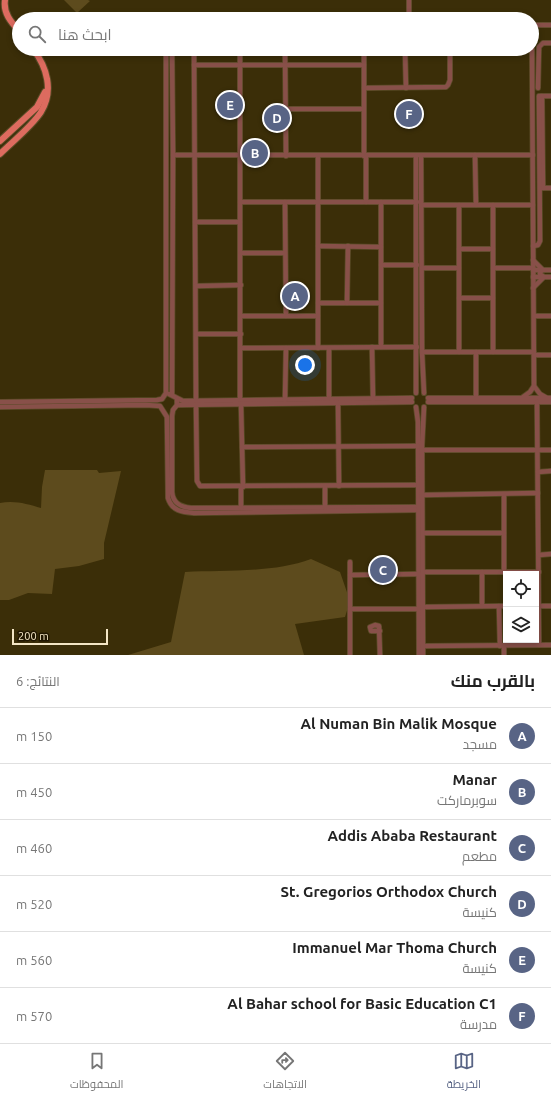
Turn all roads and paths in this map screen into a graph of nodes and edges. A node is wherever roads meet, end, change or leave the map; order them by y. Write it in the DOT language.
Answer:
graph roads {
  1 [pos="2,0"];
  2 [pos="5,0"];
  3 [pos="409,0"];
  4 [pos="410,12"];
  5 [pos="10,20"];
  6 [pos="12,22"];
  7 [pos="551,25"];
  8 [pos="539,26"];
  9 [pos="551,43"];
  10 [pos="539,47"];
  11 [pos="38,56"];
  12 [pos="166,56"];
  13 [pos="172,56"];
  14 [pos="194,56"];
  15 [pos="240,56"];
  16 [pos="286,56"];
  17 [pos="364,56"];
  18 [pos="406,56"];
  19 [pos="450,56"];
  20 [pos="532,56"];
  21 [pos="538,56"];
  22 [pos="194,65"];
  23 [pos="286,65"];
  24 [pos="364,65"];
  25 [pos="241,66"];
  26 [pos="47,79"];
  27 [pos="364,88"];
  28 [pos="406,88"];
  29 [pos="538,88"];
  30 [pos="532,96"];
  31 [pos="541,96"];
  32 [pos="551,96"];
  33 [pos="286,109"];
  34 [pos="364,109"];
  35 [pos="532,128"];
  36 [pos="541,128"];
  37 [pos="15,140"];
  38 [pos="0,141"];
  39 [pos="533,144"];
  40 [pos="0,154"];
  41 [pos="173,155"];
  42 [pos="430,155"];
  43 [pos="476,155"];
  44 [pos="521,155"];
  45 [pos="533,155"];
  46 [pos="195,156"];
  47 [pos="240,156"];
  48 [pos="286,156"];
  49 [pos="318,156"];
  50 [pos="365,156"];
  51 [pos="408,156"];
  52 [pos="419,156"];
  53 [pos="0,160"];
  54 [pos="419,165"];
  55 [pos="533,165"];
  56 [pos="167,182"];
  57 [pos="533,188"];
  58 [pos="542,188"];
  59 [pos="551,188"];
  60 [pos="173,200"];
  61 [pos="240,202"];
  62 [pos="285,202"];
  63 [pos="318,202"];
  64 [pos="366,202"];
  65 [pos="381,202"];
  66 [pos="416,202"];
  67 [pos="421,205"];
  68 [pos="459,205"];
  69 [pos="476,205"];
  70 [pos="493,205"];
  71 [pos="533,206"];
  72 [pos="540,208"];
  73 [pos="166,214"];
  74 [pos="196,222"];
  75 [pos="240,222"];
  76 [pos="533,222"];
  77 [pos="540,222"];
  78 [pos="173,231"];
  79 [pos="533,232"];
  80 [pos="540,232"];
  81 [pos="318,246"];
  82 [pos="348,246"];
  83 [pos="533,246"];
  84 [pos="381,247"];
  85 [pos="459,249"];
  86 [pos="493,249"];
  87 [pos="241,252"];
  88 [pos="285,253"];
  89 [pos="533,260"];
  90 [pos="381,265"];
  91 [pos="417,265"];
  92 [pos="422,268"];
  93 [pos="459,268"];
  94 [pos="493,268"];
  95 [pos="533,269"];
  96 [pos="543,270"];
  97 [pos="551,270"];
  98 [pos="533,277"];
  99 [pos="544,277"];
  100 [pos="551,277"];
  101 [pos="241,285"];
  102 [pos="196,286"];
  103 [pos="533,288"];
  104 [pos="459,298"];
  105 [pos="493,298"];
  106 [pos="318,303"];
  107 [pos="381,303"];
  108 [pos="347,304"];
  109 [pos="241,316"];
  110 [pos="286,316"];
  111 [pos="318,316"];
  112 [pos="534,316"];
  113 [pos="551,316"];
  114 [pos="196,334"];
  115 [pos="241,334"];
  116 [pos="372,347"];
  117 [pos="381,347"];
  118 [pos="417,347"];
  119 [pos="241,348"];
  120 [pos="286,348"];
  121 [pos="318,348"];
  122 [pos="329,348"];
  123 [pos="422,352"];
  124 [pos="459,352"];
  125 [pos="476,352"];
  126 [pos="493,352"];
  127 [pos="534,354"];
  128 [pos="551,355"];
  129 [pos="534,386"];
  130 [pos="416,393"];
  131 [pos="424,393"];
  132 [pos="172,395"];
  133 [pos="163,397"];
  134 [pos="476,398"];
  135 [pos="519,398"];
  136 [pos="549,398"];
  137 [pos="177,399"];
  138 [pos="329,399"];
  139 [pos="373,399"];
  140 [pos="286,400"];
  141 [pos="412,400"];
  142 [pos="428,400"];
  143 [pos="0,402"];
  144 [pos="196,402"];
  145 [pos="241,402"];
  146 [pos="537,402"];
  147 [pos="551,402"];
  148 [pos="338,403"];
  149 [pos="177,405"];
  150 [pos="0,407"];
  151 [pos="416,407"];
  152 [pos="424,407"];
  153 [pos="163,408"];
  154 [pos="173,410"];
  155 [pos="338,446"];
  156 [pos="418,446"];
  157 [pos="242,447"];
  158 [pos="422,450"];
  159 [pos="538,450"];
  160 [pos="551,450"];
  161 [pos="538,472"];
  162 [pos="551,472"];
  163 [pos="418,485"];
  164 [pos="325,486"];
  165 [pos="339,486"];
  166 [pos="242,487"];
  167 [pos="538,493"];
  168 [pos="422,494"];
  169 [pos="504,494"];
  170 [pos="325,507"];
  171 [pos="242,508"];
  172 [pos="397,509"];
  173 [pos="418,509"];
  174 [pos="423,533"];
  175 [pos="504,533"];
  176 [pos="551,554"];
  177 [pos="539,555"];
  178 [pos="350,562"];
  179 [pos="504,571"];
  180 [pos="539,571"];
  181 [pos="482,572"];
  182 [pos="503,572"];
  183 [pos="421,573"];
  184 [pos="350,575"];
  185 [pos="482,606"];
  186 [pos="500,606"];
  187 [pos="539,606"];
  188 [pos="551,606"];
  189 [pos="538,607"];
  190 [pos="421,608"];
  191 [pos="350,609"];
  192 [pos="380,631"];
  193 [pos="551,645"];
  194 [pos="423,646"];
  195 [pos="502,646"];
  196 [pos="540,646"];
  197 [pos="350,655"];
  198 [pos="380,655"];
  199 [pos="419,655"];
  200 [pos="423,655"];
  201 [pos="504,655"];
  1 -- 5 [label="main road"];
  2 -- 5 [label="main road"];
  3 -- 4 [label="street"];
  5 -- 6 [label="main road"];
  7 -- 8 [label="street"];
  9 -- 10 [label="street"];
  11 -- 26 [label="main road"];
  12 -- 56 [label="street"];
  13 -- 41 [label="street"];
  14 -- 22 [label="street"];
  15 -- 25 [label="street"];
  16 -- 23 [label="street"];
  17 -- 24 [label="street"];
  18 -- 28 [label="street"];
  19 -- 28 [label="street"];
  20 -- 30 [label="street"];
  21 -- 29 [label="street"];
  22 -- 25 [label="street"];
  22 -- 46 [label="street"];
  23 -- 24 [label="street"];
  23 -- 25 [label="street"];
  23 -- 33 [label="street"];
  24 -- 27 [label="street"];
  25 -- 47 [label="street"];
  26 -- 37 [label="main road"];
  26 -- 38 [label="main road"];
  27 -- 28 [label="street"];
  27 -- 34 [label="street"];
  30 -- 31 [label="street"];
  30 -- 35 [label="street"];
  31 -- 32 [label="street"];
  31 -- 36 [label="street"];
  33 -- 34 [label="street"];
  33 -- 48 [label="street"];
  34 -- 50 [label="street"];
  35 -- 36 [label="street"];
  35 -- 39 [label="street"];
  36 -- 58 [label="street"];
  37 -- 40 [label="main road"];
  37 -- 53 [label="main road"];
  39 -- 44 [label="street"];
  39 -- 45 [label="street"];
  41 -- 46 [label="street"];
  41 -- 60 [label="street"];
  42 -- 43 [label="street"];
  42 -- 52 [label="street"];
  42 -- 54 [label="street"];
  43 -- 44 [label="street"];
  43 -- 69 [label="street"];
  44 -- 45 [label="street"];
  44 -- 55 [label="street"];
  45 -- 55 [label="street"];
  46 -- 47 [label="street"];
  46 -- 74 [label="street"];
  47 -- 48 [label="street"];
  47 -- 61 [label="street"];
  48 -- 49 [label="street"];
  49 -- 50 [label="street"];
  49 -- 63 [label="street"];
  50 -- 51 [label="street"];
  50 -- 64 [label="street"];
  51 -- 52 [label="street"];
  51 -- 54 [label="street"];
  52 -- 54 [label="street"];
  54 -- 66 [label="street"];
  54 -- 67 [label="street"];
  55 -- 57 [label="street"];
  56 -- 60 [label="street"];
  56 -- 73 [label="street"];
  57 -- 58 [label="street"];
  57 -- 71 [label="street"];
  58 -- 59 [label="street"];
  58 -- 72 [label="street"];
  60 -- 78 [label="street"];
  61 -- 62 [label="street"];
  61 -- 75 [label="street"];
  62 -- 63 [label="street"];
  62 -- 88 [label="street"];
  63 -- 64 [label="street"];
  63 -- 81 [label="street"];
  64 -- 65 [label="street"];
  65 -- 66 [label="street"];
  65 -- 84 [label="street"];
  66 -- 91 [label="street"];
  67 -- 68 [label="street"];
  67 -- 92 [label="street"];
  68 -- 69 [label="street"];
  68 -- 85 [label="street"];
  69 -- 70 [label="street"];
  70 -- 71 [label="street"];
  70 -- 86 [label="street"];
  71 -- 72 [label="street"];
  71 -- 76 [label="street"];
  72 -- 77 [label="street"];
  73 -- 78 [label="street"];
  73 -- 133 [label="street"];
  74 -- 75 [label="street"];
  74 -- 102 [label="street"];
  75 -- 87 [label="street"];
  76 -- 77 [label="street"];
  76 -- 79 [label="street"];
  77 -- 80 [label="street"];
  78 -- 132 [label="street"];
  79 -- 80 [label="street"];
  79 -- 83 [label="street"];
  80 -- 83 [label="street"];
  81 -- 82 [label="street"];
  81 -- 106 [label="street"];
  82 -- 84 [label="street"];
  82 -- 108 [label="street"];
  83 -- 89 [label="street"];
  84 -- 90 [label="street"];
  85 -- 86 [label="street"];
  85 -- 93 [label="street"];
  86 -- 94 [label="street"];
  87 -- 88 [label="street"];
  87 -- 101 [label="street"];
  88 -- 110 [label="street"];
  89 -- 95 [label="street"];
  89 -- 96 [label="street"];
  90 -- 91 [label="street"];
  90 -- 107 [label="street"];
  91 -- 118 [label="street"];
  92 -- 93 [label="street"];
  92 -- 123 [label="street"];
  93 -- 104 [label="street"];
  94 -- 95 [label="street"];
  94 -- 105 [label="street"];
  95 -- 96 [label="street"];
  95 -- 98 [label="street"];
  96 -- 97 [label="street"];
  96 -- 99 [label="street"];
  98 -- 99 [label="street"];
  98 -- 103 [label="street"];
  99 -- 100 [label="street"];
  99 -- 103 [label="street"];
  101 -- 102 [label="street"];
  101 -- 109 [label="street"];
  102 -- 114 [label="street"];
  103 -- 112 [label="street"];
  104 -- 105 [label="street"];
  104 -- 124 [label="street"];
  105 -- 126 [label="street"];
  106 -- 108 [label="street"];
  106 -- 111 [label="street"];
  107 -- 108 [label="street"];
  107 -- 117 [label="street"];
  109 -- 110 [label="street"];
  109 -- 115 [label="street"];
  110 -- 111 [label="street"];
  111 -- 121 [label="street"];
  112 -- 113 [label="street"];
  112 -- 127 [label="street"];
  114 -- 115 [label="street"];
  114 -- 144 [label="street"];
  115 -- 119 [label="street"];
  116 -- 117 [label="street"];
  116 -- 122 [label="street"];
  116 -- 139 [label="street"];
  117 -- 118 [label="street"];
  118 -- 130 [label="street"];
  119 -- 120 [label="street"];
  119 -- 145 [label="street"];
  120 -- 121 [label="street"];
  120 -- 140 [label="street"];
  121 -- 122 [label="street"];
  122 -- 138 [label="street"];
  123 -- 124 [label="street"];
  123 -- 131 [label="street"];
  124 -- 125 [label="street"];
  125 -- 126 [label="street"];
  125 -- 134 [label="street"];
  126 -- 127 [label="street"];
  127 -- 128 [label="street"];
  127 -- 129 [label="street"];
  129 -- 135 [label="street"];
  129 -- 136 [label="street"];
  130 -- 131 [label="street"];
  130 -- 141 [label="street"];
  131 -- 142 [label="street"];
  132 -- 133 [label="street"];
  132 -- 137 [label="street"];
  133 -- 143 [label="street"];
  133 -- 153 [label="street"];
  134 -- 135 [label="street"];
  134 -- 142 [label="street"];
  135 -- 136 [label="street"];
  137 -- 144 [label="street"];
  137 -- 149 [label="street"];
  138 -- 139 [label="street"];
  138 -- 140 [label="street"];
  139 -- 141 [label="street"];
  140 -- 145 [label="street"];
  141 -- 148 [label="street"];
  141 -- 151 [label="street"];
  142 -- 146 [label="street"];
  142 -- 152 [label="street"];
  144 -- 145 [label="street"];
  144 -- 149 [label="street"];
  144 -- 166 [label="street"];
  145 -- 148 [label="street"];
  145 -- 157 [label="street"];
  146 -- 147 [label="street"];
  146 -- 159 [label="street"];
  148 -- 155 [label="street"];
  149 -- 154 [label="street"];
  150 -- 153 [label="street"];
  151 -- 152 [label="street"];
  151 -- 156 [label="street"];
  152 -- 158 [label="street"];
  153 -- 154 [label="street"];
  153 -- 172 [label="street"];
  154 -- 171 [label="street"];
  155 -- 156 [label="street"];
  155 -- 157 [label="street"];
  155 -- 165 [label="street"];
  156 -- 163 [label="street"];
  157 -- 166 [label="street"];
  158 -- 159 [label="street"];
  158 -- 168 [label="street"];
  159 -- 160 [label="street"];
  159 -- 161 [label="street"];
  161 -- 162 [label="street"];
  161 -- 167 [label="street"];
  163 -- 165 [label="street"];
  163 -- 173 [label="street"];
  164 -- 165 [label="street"];
  164 -- 166 [label="street"];
  164 -- 170 [label="street"];
  166 -- 171 [label="street"];
  167 -- 169 [label="street"];
  167 -- 177 [label="street"];
  168 -- 169 [label="street"];
  168 -- 174 [label="street"];
  169 -- 175 [label="street"];
  170 -- 171 [label="street"];
  170 -- 172 [label="street"];
  172 -- 173 [label="street"];
  173 -- 183 [label="street"];
  174 -- 175 [label="street"];
  174 -- 183 [label="street"];
  175 -- 179 [label="street"];
  176 -- 177 [label="street"];
  177 -- 180 [label="street"];
  178 -- 184 [label="street"];
  181 -- 182 [label="street"];
  181 -- 183 [label="street"];
  181 -- 185 [label="street"];
  183 -- 184 [label="street"];
  183 -- 190 [label="street"];
  184 -- 191 [label="street"];
  185 -- 186 [label="street"];
  185 -- 190 [label="street"];
  186 -- 195 [label="street"];
  187 -- 188 [label="street"];
  189 -- 196 [label="street"];
  190 -- 191 [label="street"];
  190 -- 194 [label="street"];
  190 -- 199 [label="street"];
  191 -- 197 [label="street"];
  192 -- 198 [label="street"];
  193 -- 196 [label="street"];
  194 -- 195 [label="street"];
  194 -- 200 [label="street"];
  195 -- 196 [label="street"];
  195 -- 201 [label="street"];
}
